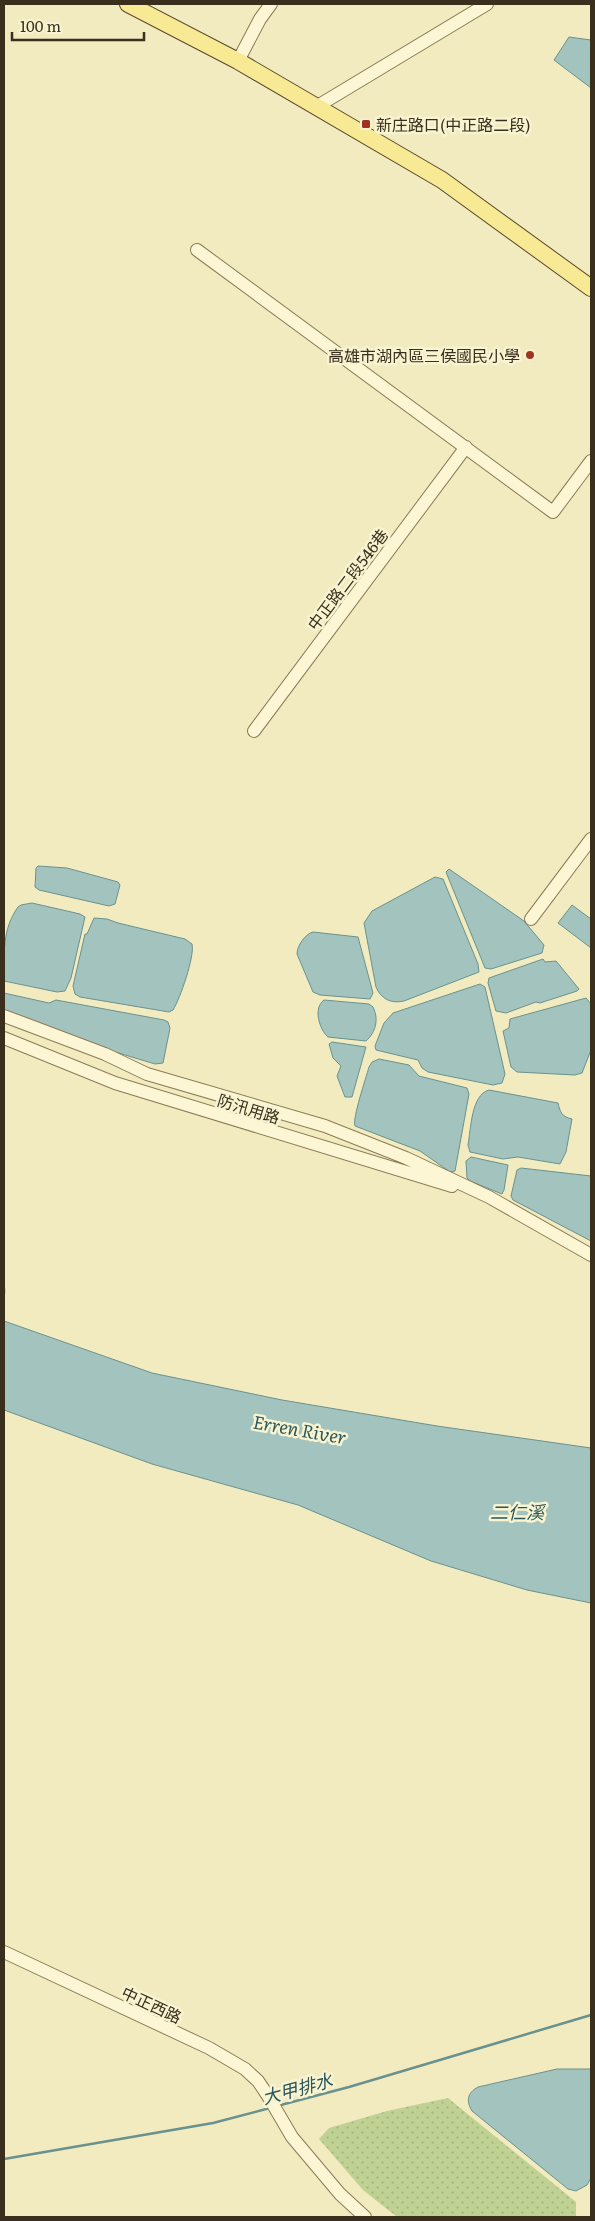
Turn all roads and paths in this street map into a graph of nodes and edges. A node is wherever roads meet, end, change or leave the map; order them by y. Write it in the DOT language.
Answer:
graph roads {
  1 [pos="128,4"];
  2 [pos="271,4"];
  3 [pos="487,4"];
  4 [pos="238,61"];
  5 [pos="316,107"];
  6 [pos="197,250"];
  7 [pos="591,288"];
  8 [pos="466,446"];
  9 [pos="591,461"];
  10 [pos="254,731"];
  11 [pos="591,839"];
  12 [pos="531,919"];
  13 [pos="4,1016"];
  14 [pos="4,1038"];
  15 [pos="489,1197"];
  16 [pos="591,1255"];
  17 [pos="4,1952"];
  18 [pos="365,2217"];
  1 -- 4 [label="main road"];
  2 -- 4 [label="street"];
  3 -- 5 [label="street"];
  4 -- 5 [label="main road"];
  5 -- 7 [label="main road"];
  6 -- 8 [label="street"];
  8 -- 9 [label="street"];
  8 -- 10 [label="street, 中正路二段546巷"];
  11 -- 12 [label="street"];
  13 -- 15 [label="street"];
  14 -- 15 [label="street, 防汛用路"];
  15 -- 16 [label="street"];
  17 -- 18 [label="street, 中正西路"];
}
